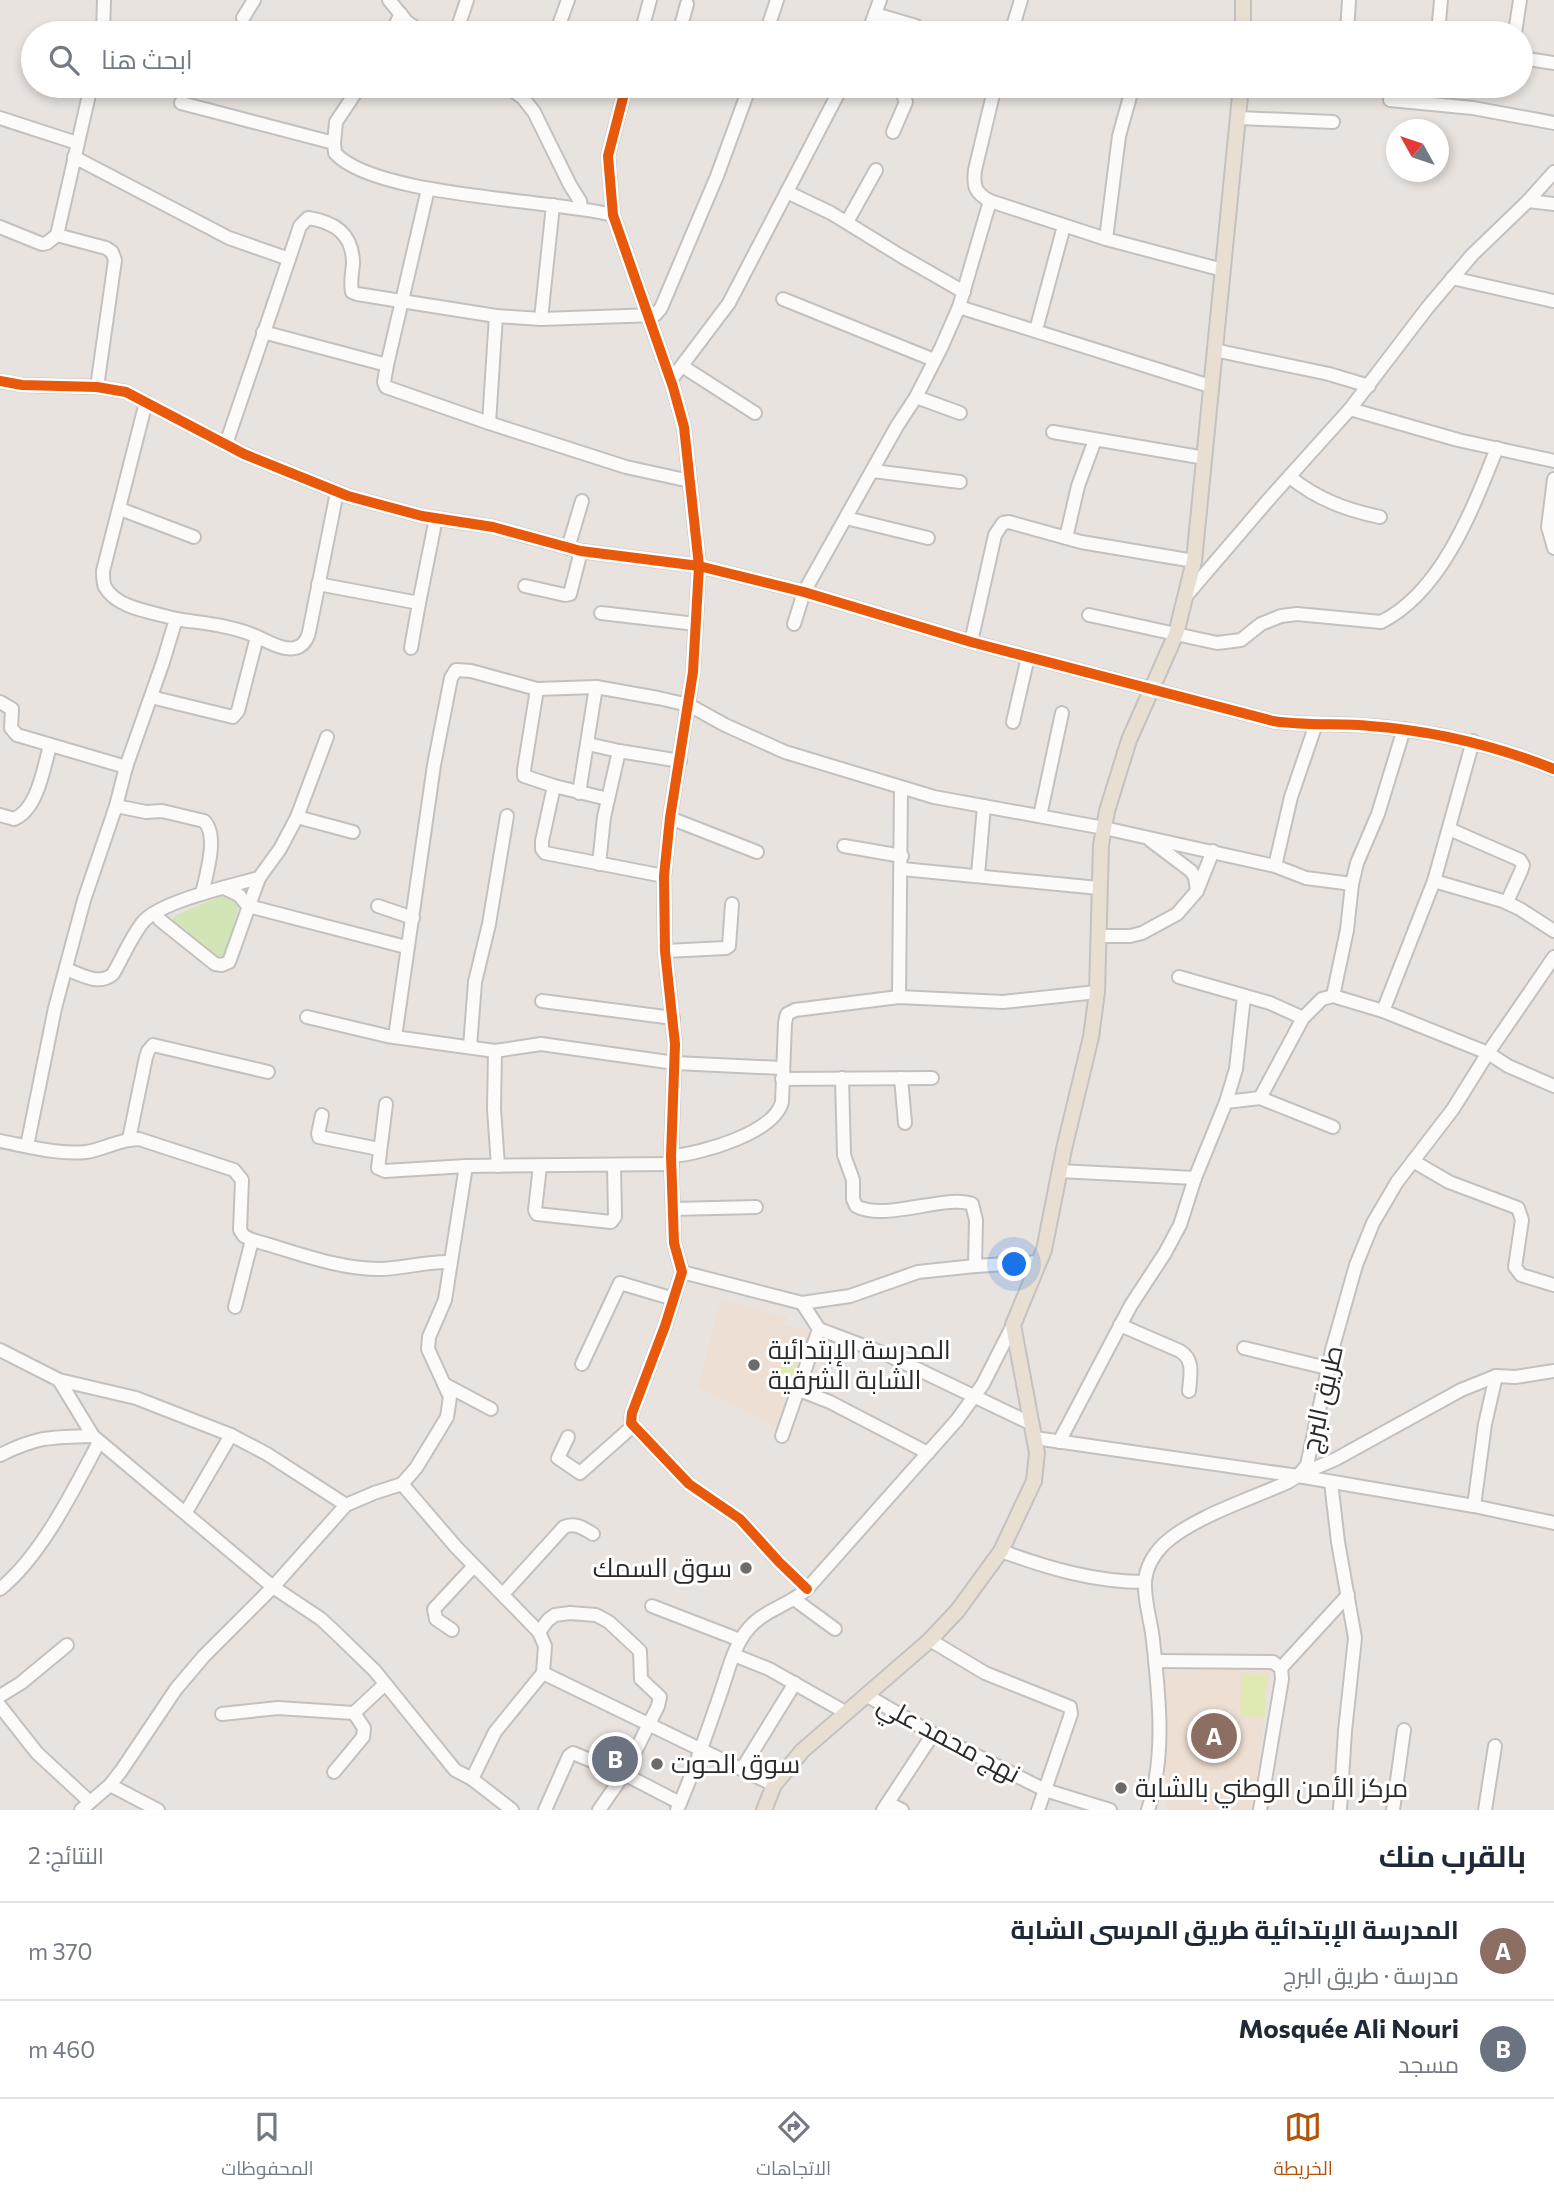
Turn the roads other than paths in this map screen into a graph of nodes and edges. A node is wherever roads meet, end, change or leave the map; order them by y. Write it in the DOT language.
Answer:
graph roads {
  1 [pos="254,0"];
  2 [pos="389,0"];
  3 [pos="467,0"];
  4 [pos="568,0"];
  5 [pos="650,0"];
  6 [pos="777,0"];
  7 [pos="880,0"];
  8 [pos="1021,0"];
  9 [pos="1243,0"];
  10 [pos="1349,0"];
  11 [pos="1441,0"];
  12 [pos="1520,0"];
  13 [pos="102,1"];
  14 [pos="687,4"];
  15 [pos="875,13"];
  16 [pos="401,14"];
  17 [pos="243,18"];
  18 [pos="103,21"];
  19 [pos="397,21"];
  20 [pos="408,21"];
  21 [pos="460,21"];
  22 [pos="560,21"];
  23 [pos="644,21"];
  24 [pos="682,21"];
  25 [pos="770,21"];
  26 [pos="872,21"];
  27 [pos="900,21"];
  28 [pos="1015,21"];
  29 [pos="1243,21"];
  30 [pos="1348,21"];
  31 [pos="1439,21"];
  32 [pos="1517,21"];
  33 [pos="1533,60"];
  34 [pos="1554,63"];
  35 [pos="87,98"];
  36 [pos="352,98"];
  37 [pos="523,98"];
  38 [pos="623,98"];
  39 [pos="746,98"];
  40 [pos="836,98"];
  41 [pos="904,98"];
  42 [pos="992,98"];
  43 [pos="1130,98"];
  44 [pos="1240,98"];
  45 [pos="1390,100"];
  46 [pos="181,103"];
  47 [pos="0,118"];
  48 [pos="1239,118"];
  49 [pos="1333,122"];
  50 [pos="1554,123"];
  51 [pos="893,132"];
  52 [pos="77,143"];
  53 [pos="334,143"];
  54 [pos="75,157"];
  55 [pos="876,170"];
  56 [pos="1554,172"];
  57 [pos="428,189"];
  58 [pos="787,192"];
  59 [pos="990,201"];
  60 [pos="1528,201"];
  61 [pos="1554,204"];
  62 [pos="554,205"];
  63 [pos="581,208"];
  64 [pos="612,215"];
  65 [pos="847,222"];
  66 [pos="1064,226"];
  67 [pos="0,227"];
  68 [pos="57,235"];
  69 [pos="1105,239"];
  70 [pos="289,259"];
  71 [pos="1223,270"];
  72 [pos="1452,278"];
  73 [pos="964,292"];
  74 [pos="783,299"];
  75 [pos="1553,301"];
  76 [pos="402,302"];
  77 [pos="959,307"];
  78 [pos="496,316"];
  79 [pos="648,317"];
  80 [pos="541,319"];
  81 [pos="1036,330"];
  82 [pos="263,332"];
  83 [pos="1214,350"];
  84 [pos="934,360"];
  85 [pos="387,365"];
  86 [pos="682,366"];
  87 [pos="671,380"];
  88 [pos="0,381"];
  89 [pos="1210,386"];
  90 [pos="1369,386"];
  91 [pos="97,387"];
  92 [pos="916,397"];
  93 [pos="146,402"];
  94 [pos="1350,409"];
  95 [pos="755,413"];
  96 [pos="960,413"];
  97 [pos="489,423"];
  98 [pos="1053,432"];
  99 [pos="1095,440"];
  100 [pos="226,444"];
  101 [pos="1497,448"];
  102 [pos="1205,458"];
  103 [pos="1554,461"];
  104 [pos="873,471"];
  105 [pos="1290,477"];
  106 [pos="1554,479"];
  107 [pos="690,481"];
  108 [pos="960,482"];
  109 [pos="337,492"];
  110 [pos="582,501"];
  111 [pos="120,509"];
  112 [pos="1380,517"];
  113 [pos="436,518"];
  114 [pos="846,519"];
  115 [pos="194,537"];
  116 [pos="1066,537"];
  117 [pos="928,538"];
  118 [pos="568,548"];
  119 [pos="1554,548"];
  120 [pos="581,551"];
  121 [pos="1194,561"];
  122 [pos="699,566"];
  123 [pos="318,584"];
  124 [pos="525,586"];
  125 [pos="804,592"];
  126 [pos="1186,596"];
  127 [pos="419,603"];
  128 [pos="601,613"];
  129 [pos="1089,615"];
  130 [pos="176,619"];
  131 [pos="696,624"];
  132 [pos="794,624"];
  133 [pos="1176,634"];
  134 [pos="257,637"];
  135 [pos="971,642"];
  136 [pos="411,648"];
  137 [pos="1028,657"];
  138 [pos="596,687"];
  139 [pos="537,689"];
  140 [pos="1152,689"];
  141 [pos="151,698"];
  142 [pos="0,702"];
  143 [pos="689,705"];
  144 [pos="1062,713"];
  145 [pos="1013,722"];
  146 [pos="1316,724"];
  147 [pos="1404,729"];
  148 [pos="327,737"];
  149 [pos="1473,741"];
  150 [pos="588,744"];
  151 [pos="50,746"];
  152 [pos="619,751"];
  153 [pos="680,761"];
  154 [pos="126,767"];
  155 [pos="1554,769"];
  156 [pos="554,786"];
  157 [pos="901,788"];
  158 [pos="579,793"];
  159 [pos="608,799"];
  160 [pos="116,806"];
  161 [pos="984,806"];
  162 [pos="0,815"];
  163 [pos="507,816"];
  164 [pos="1040,816"];
  165 [pos="298,817"];
  166 [pos="670,818"];
  167 [pos="1104,828"];
  168 [pos="1449,829"];
  169 [pos="352,832"];
  170 [pos="1147,837"];
  171 [pos="844,846"];
  172 [pos="1213,851"];
  173 [pos="757,852"];
  174 [pos="902,863"];
  175 [pos="599,864"];
  176 [pos="1275,866"];
  177 [pos="978,875"];
  178 [pos="664,876"];
  179 [pos="259,878"];
  180 [pos="1434,881"];
  181 [pos="1352,884"];
  182 [pos="224,888"];
  183 [pos="1099,888"];
  184 [pos="1197,891"];
  185 [pos="202,894"];
  186 [pos="1507,902"];
  187 [pos="732,904"];
  188 [pos="248,906"];
  189 [pos="377,906"];
  190 [pos="155,913"];
  191 [pos="413,918"];
  192 [pos="1554,931"];
  193 [pos="1099,936"];
  194 [pos="406,947"];
  195 [pos="665,951"];
  196 [pos="1554,957"];
  197 [pos="66,969"];
  198 [pos="1179,977"];
  199 [pos="1097,992"];
  200 [pos="1244,996"];
  201 [pos="1333,996"];
  202 [pos="899,997"];
  203 [pos="541,1001"];
  204 [pos="1383,1011"];
  205 [pos="307,1017"];
  206 [pos="673,1018"];
  207 [pos="1303,1018"];
  208 [pos="395,1037"];
  209 [pos="470,1047"];
  210 [pos="495,1051"];
  211 [pos="1488,1053"];
  212 [pos="675,1063"];
  213 [pos="268,1072"];
  214 [pos="782,1074"];
  215 [pos="842,1078"];
  216 [pos="901,1078"];
  217 [pos="932,1078"];
  218 [pos="1554,1086"];
  219 [pos="1260,1098"];
  220 [pos="1226,1102"];
  221 [pos="386,1104"];
  222 [pos="322,1115"];
  223 [pos="905,1123"];
  224 [pos="1333,1128"];
  225 [pos="129,1139"];
  226 [pos="0,1141"];
  227 [pos="27,1146"];
  228 [pos="379,1149"];
  229 [pos="672,1160"];
  230 [pos="1413,1161"];
  231 [pos="614,1165"];
  232 [pos="467,1166"];
  233 [pos="498,1166"];
  234 [pos="540,1166"];
  235 [pos="1059,1171"];
  236 [pos="1195,1178"];
  237 [pos="756,1207"];
  238 [pos="673,1209"];
  239 [pos="252,1240"];
  240 [pos="450,1262"];
  241 [pos="1040,1262"];
  242 [pos="975,1265"];
  243 [pos="682,1272"];
  244 [pos="1554,1286"];
  245 [pos="674,1299"];
  246 [pos="802,1303"];
  247 [pos="235,1307"];
  248 [pos="1013,1325"];
  249 [pos="1120,1325"];
  250 [pos="819,1329"];
  251 [pos="1244,1348"];
  252 [pos="0,1350"];
  253 [pos="582,1364"];
  254 [pos="1327,1368"];
  255 [pos="1554,1371"];
  256 [pos="1496,1376"];
  257 [pos="60,1380"];
  258 [pos="444,1384"];
  259 [pos="799,1390"];
  260 [pos="1189,1391"];
  261 [pos="975,1396"];
  262 [pos="491,1409"];
  263 [pos="633,1426"];
  264 [pos="1033,1431"];
  265 [pos="231,1435"];
  266 [pos="782,1436"];
  267 [pos="568,1437"];
  268 [pos="96,1439"];
  269 [pos="1059,1442"];
  270 [pos="929,1452"];
  271 [pos="0,1455"];
  272 [pos="1298,1476"];
  273 [pos="1331,1482"];
  274 [pos="402,1484"];
  275 [pos="346,1505"];
  276 [pos="1474,1506"];
  277 [pos="186,1512"];
  278 [pos="1554,1523"];
  279 [pos="593,1534"];
  280 [pos="1001,1551"];
  281 [pos="474,1566"];
  282 [pos="1145,1582"];
  283 [pos="273,1587"];
  284 [pos="807,1588"];
  285 [pos="0,1589"];
  286 [pos="503,1594"];
  287 [pos="1348,1595"];
  288 [pos="794,1599"];
  289 [pos="652,1606"];
  290 [pos="835,1629"];
  291 [pos="452,1630"];
  292 [pos="539,1632"];
  293 [pos="740,1640"];
  294 [pos="930,1640"];
  295 [pos="67,1645"];
  296 [pos="734,1655"];
  297 [pos="1154,1661"];
  298 [pos="1281,1668"];
  299 [pos="543,1673"];
  300 [pos="795,1683"];
  301 [pos="385,1684"];
  302 [pos="866,1695"];
  303 [pos="0,1696"];
  304 [pos="0,1706"];
  305 [pos="845,1712"];
  306 [pos="354,1713"];
  307 [pos="222,1714"];
  308 [pos="647,1725"];
  309 [pos="1404,1730"];
  310 [pos="933,1734"];
  311 [pos="1495,1746"];
  312 [pos="701,1750"];
  313 [pos="634,1751"];
  314 [pos="742,1769"];
  315 [pos="334,1772"];
  316 [pos="624,1774"];
  317 [pos="472,1779"];
  318 [pos="110,1785"];
  319 [pos="774,1785"];
  320 [pos="1045,1790"];
  321 [pos="86,1806"];
  322 [pos="885,1806"];
  323 [pos="678,1807"];
  324 [pos="158,1810"];
  325 [pos="512,1810"];
  326 [pos="545,1810"];
  327 [pos="600,1810"];
  328 [pos="764,1810"];
  329 [pos="902,1810"];
  330 [pos="1038,1810"];
  331 [pos="1110,1810"];
  332 [pos="1148,1810"];
  333 [pos="1260,1810"];
  334 [pos="1340,1810"];
  335 [pos="1393,1810"];
  336 [pos="1485,1810"];
  1 -- 17 [label="street"];
  2 -- 16 [label="street"];
  3 -- 21 [label="street"];
  4 -- 22 [label="street"];
  5 -- 23 [label="street"];
  6 -- 25 [label="street"];
  7 -- 15 [label="street"];
  8 -- 28 [label="street"];
  9 -- 29 [label="main road"];
  10 -- 30 [label="street"];
  11 -- 31 [label="street"];
  12 -- 32 [label="street"];
  13 -- 18 [label="street"];
  14 -- 24 [label="street"];
  15 -- 26 [label="street"];
  15 -- 27 [label="street"];
  16 -- 19 [label="street"];
  16 -- 20 [label="street"];
  33 -- 34 [label="street"];
  35 -- 52 [label="street"];
  36 -- 53 [label="street"];
  37 -- 63 [label="street"];
  38 -- 64 [label="street"];
  39 -- 79 [label="street"];
  40 -- 58 [label="street"];
  41 -- 51 [label="street"];
  42 -- 59 [label="street"];
  43 -- 69 [label="street"];
  44 -- 48 [label="main road"];
  45 -- 50 [label="street"];
  46 -- 53 [label="street"];
  47 -- 52 [label="street"];
  48 -- 49 [label="street"];
  48 -- 71 [label="main road"];
  52 -- 54 [label="street"];
  53 -- 57 [label="street"];
  54 -- 68 [label="street"];
  54 -- 70 [label="street"];
  55 -- 65 [label="street"];
  56 -- 60 [label="street"];
  57 -- 62 [label="street"];
  57 -- 76 [label="street"];
  58 -- 65 [label="street"];
  58 -- 86 [label="street"];
  59 -- 66 [label="street"];
  59 -- 73 [label="street"];
  60 -- 61 [label="street"];
  60 -- 72 [label="street"];
  62 -- 63 [label="street"];
  62 -- 80 [label="street"];
  63 -- 64 [label="street"];
  64 -- 79 [label="street"];
  65 -- 73 [label="street"];
  66 -- 69 [label="street"];
  66 -- 81 [label="street"];
  67 -- 68 [label="street"];
  68 -- 91 [label="street"];
  69 -- 71 [label="street"];
  70 -- 76 [label="street"];
  70 -- 82 [label="street"];
  71 -- 83 [label="main road"];
  72 -- 75 [label="street"];
  72 -- 90 [label="street"];
  73 -- 77 [label="street"];
  74 -- 84 [label="street"];
  76 -- 78 [label="street"];
  76 -- 85 [label="street"];
  77 -- 81 [label="street"];
  77 -- 84 [label="street"];
  78 -- 80 [label="street"];
  78 -- 97 [label="street"];
  79 -- 80 [label="street"];
  79 -- 87 [label="street"];
  81 -- 89 [label="street"];
  82 -- 85 [label="street"];
  82 -- 100 [label="street"];
  83 -- 89 [label="main road"];
  83 -- 90 [label="street"];
  84 -- 92 [label="street"];
  85 -- 97 [label="street"];
  86 -- 87 [label="street"];
  86 -- 95 [label="street"];
  87 -- 107 [label="street"];
  88 -- 91 [label="street"];
  89 -- 102 [label="main road"];
  90 -- 94 [label="street"];
  91 -- 93 [label="street"];
  92 -- 96 [label="street"];
  92 -- 104 [label="street"];
  93 -- 100 [label="street"];
  93 -- 111 [label="street"];
  94 -- 101 [label="street"];
  94 -- 105 [label="street"];
  97 -- 107 [label="street"];
  98 -- 99 [label="street"];
  99 -- 102 [label="street"];
  99 -- 116 [label="street"];
  100 -- 109 [label="street"];
  101 -- 103 [label="street"];
  101 -- 133 [label="street"];
  102 -- 121 [label="main road"];
  104 -- 108 [label="street"];
  104 -- 114 [label="street"];
  105 -- 112 [label="street"];
  105 -- 126 [label="street"];
  106 -- 119 [label="street"];
  107 -- 122 [label="street"];
  109 -- 113 [label="street"];
  109 -- 123 [label="street"];
  110 -- 118 [label="street"];
  111 -- 115 [label="street"];
  111 -- 130 [label="street"];
  113 -- 118 [label="street"];
  113 -- 127 [label="street"];
  114 -- 117 [label="street"];
  114 -- 125 [label="street"];
  116 -- 121 [label="street"];
  116 -- 135 [label="street"];
  118 -- 120 [label="street"];
  120 -- 122 [label="street"];
  120 -- 124 [label="street"];
  121 -- 126 [label="main road"];
  122 -- 125 [label="street"];
  122 -- 131 [label="street"];
  123 -- 127 [label="street"];
  123 -- 134 [label="street"];
  125 -- 132 [label="street"];
  125 -- 135 [label="street"];
  126 -- 133 [label="main road"];
  127 -- 136 [label="street"];
  128 -- 131 [label="street"];
  129 -- 133 [label="street"];
  130 -- 134 [label="street"];
  130 -- 141 [label="street"];
  131 -- 143 [label="street"];
  133 -- 140 [label="main road"];
  134 -- 141 [label="street"];
  135 -- 137 [label="street"];
  137 -- 140 [label="street"];
  137 -- 145 [label="street"];
  138 -- 139 [label="street"];
  138 -- 143 [label="street"];
  138 -- 150 [label="street"];
  139 -- 156 [label="street"];
  139 -- 191 [label="street"];
  140 -- 146 [label="street"];
  140 -- 167 [label="main road"];
  141 -- 154 [label="street"];
  142 -- 151 [label="street"];
  143 -- 153 [label="street"];
  143 -- 157 [label="street"];
  144 -- 164 [label="street"];
  146 -- 147 [label="street"];
  146 -- 176 [label="street"];
  147 -- 149 [label="street"];
  147 -- 181 [label="street"];
  148 -- 165 [label="street"];
  149 -- 155 [label="street"];
  149 -- 168 [label="street"];
  150 -- 152 [label="street"];
  150 -- 158 [label="street"];
  151 -- 154 [label="street"];
  151 -- 162 [label="street"];
  152 -- 153 [label="street"];
  152 -- 159 [label="street"];
  153 -- 166 [label="street"];
  154 -- 160 [label="street"];
  156 -- 158 [label="street"];
  156 -- 175 [label="street"];
  157 -- 161 [label="street"];
  157 -- 174 [label="street"];
  158 -- 159 [label="street"];
  159 -- 175 [label="street"];
  160 -- 185 [label="street"];
  160 -- 197 [label="street"];
  161 -- 164 [label="street"];
  161 -- 177 [label="street"];
  163 -- 209 [label="street"];
  164 -- 167 [label="street"];
  165 -- 169 [label="street"];
  165 -- 179 [label="street"];
  166 -- 173 [label="street"];
  166 -- 178 [label="street"];
  167 -- 170 [label="street"];
  167 -- 183 [label="main road"];
  168 -- 180 [label="street"];
  168 -- 186 [label="street"];
  170 -- 172 [label="street"];
  170 -- 184 [label="street"];
  171 -- 174 [label="street"];
  172 -- 176 [label="street"];
  172 -- 184 [label="street"];
  174 -- 177 [label="street"];
  174 -- 202 [label="street"];
  175 -- 178 [label="street"];
  176 -- 181 [label="street"];
  177 -- 183 [label="street"];
  178 -- 195 [label="street"];
  179 -- 182 [label="street"];
  179 -- 188 [label="street"];
  180 -- 186 [label="street"];
  180 -- 204 [label="street"];
  181 -- 201 [label="street"];
  182 -- 185 [label="street"];
  182 -- 188 [label="street"];
  183 -- 193 [label="main road"];
  184 -- 193 [label="street"];
  185 -- 190 [label="street"];
  186 -- 192 [label="street"];
  187 -- 195 [label="street"];
  188 -- 190 [label="street"];
  188 -- 194 [label="street"];
  189 -- 191 [label="street"];
  190 -- 197 [label="street"];
  191 -- 194 [label="street"];
  193 -- 199 [label="main road"];
  194 -- 208 [label="street"];
  195 -- 206 [label="street"];
  196 -- 211 [label="street, طريق البرج"];
  197 -- 227 [label="street"];
  198 -- 200 [label="street"];
  199 -- 202 [label="street"];
  199 -- 235 [label="main road"];
  200 -- 207 [label="street"];
  200 -- 220 [label="street"];
  201 -- 204 [label="street"];
  201 -- 207 [label="street"];
  202 -- 214 [label="street"];
  203 -- 206 [label="street"];
  204 -- 211 [label="street"];
  205 -- 208 [label="street"];
  206 -- 212 [label="street"];
  207 -- 219 [label="street"];
  208 -- 209 [label="street"];
  209 -- 210 [label="street"];
  210 -- 212 [label="street"];
  210 -- 233 [label="street"];
  211 -- 218 [label="street"];
  211 -- 230 [label="street, طريق البرج"];
  212 -- 214 [label="street"];
  212 -- 229 [label="street"];
  213 -- 225 [label="street"];
  214 -- 215 [label="street"];
  214 -- 229 [label="street"];
  215 -- 216 [label="street"];
  215 -- 242 [label="street"];
  216 -- 217 [label="street"];
  216 -- 223 [label="street"];
  219 -- 220 [label="street"];
  219 -- 224 [label="street"];
  220 -- 236 [label="street"];
  221 -- 228 [label="street"];
  222 -- 228 [label="street"];
  225 -- 227 [label="street"];
  225 -- 239 [label="street"];
  226 -- 227 [label="street"];
  228 -- 232 [label="street"];
  229 -- 231 [label="street"];
  229 -- 238 [label="street"];
  230 -- 244 [label="street"];
  230 -- 254 [label="street, طريق البرج"];
  231 -- 234 [label="street"];
  231 -- 234 [label="street"];
  232 -- 233 [label="street"];
  232 -- 240 [label="street"];
  233 -- 234 [label="street"];
  235 -- 236 [label="street"];
  235 -- 241 [label="main road"];
  236 -- 249 [label="street"];
  237 -- 238 [label="street"];
  238 -- 243 [label="street"];
  239 -- 240 [label="street"];
  239 -- 247 [label="street"];
  240 -- 258 [label="street"];
  241 -- 242 [label="street"];
  241 -- 248 [label="main road"];
  242 -- 246 [label="street"];
  243 -- 245 [label="street"];
  243 -- 246 [label="street"];
  245 -- 253 [label="street"];
  245 -- 263 [label="street"];
  246 -- 250 [label="street"];
  248 -- 261 [label="street"];
  248 -- 264 [label="main road"];
  249 -- 260 [label="street"];
  249 -- 269 [label="street"];
  250 -- 259 [label="street"];
  250 -- 261 [label="street"];
  251 -- 254 [label="street"];
  252 -- 257 [label="street"];
  254 -- 272 [label="street, طريق البرج"];
  255 -- 256 [label="street"];
  256 -- 272 [label="street"];
  256 -- 276 [label="street"];
  257 -- 265 [label="street"];
  257 -- 268 [label="street"];
  258 -- 262 [label="street"];
  258 -- 274 [label="street"];
  259 -- 266 [label="street"];
  259 -- 270 [label="street"];
  261 -- 264 [label="street"];
  261 -- 270 [label="street"];
  263 -- 267 [label="street"];
  263 -- 284 [label="street"];
  264 -- 269 [label="street"];
  264 -- 280 [label="main road"];
  265 -- 275 [label="street"];
  265 -- 277 [label="street"];
  268 -- 271 [label="street"];
  268 -- 277 [label="street"];
  268 -- 285 [label="street"];
  269 -- 272 [label="street"];
  270 -- 284 [label="street"];
  272 -- 273 [label="street"];
  272 -- 282 [label="street, طريق البرج"];
  273 -- 276 [label="street"];
  273 -- 287 [label="street"];
  274 -- 275 [label="street"];
  274 -- 281 [label="street"];
  275 -- 283 [label="street"];
  276 -- 278 [label="street"];
  277 -- 283 [label="street"];
  279 -- 286 [label="street"];
  280 -- 282 [label="street"];
  280 -- 294 [label="main road"];
  281 -- 286 [label="street"];
  281 -- 291 [label="street"];
  282 -- 297 [label="street, طريق البرج"];
  283 -- 301 [label="street"];
  283 -- 318 [label="street"];
  284 -- 288 [label="street"];
  286 -- 292 [label="street"];
  287 -- 298 [label="street"];
  287 -- 334 [label="street"];
  288 -- 290 [label="street"];
  288 -- 293 [label="street"];
  289 -- 293 [label="street"];
  292 -- 299 [label="street"];
  292 -- 308 [label="street"];
  293 -- 296 [label="street"];
  294 -- 302 [label="main road"];
  294 -- 320 [label="street"];
  295 -- 303 [label="street"];
  296 -- 300 [label="street"];
  296 -- 312 [label="street"];
  297 -- 298 [label="street"];
  297 -- 332 [label="street, طريق البرج"];
  298 -- 333 [label="street"];
  299 -- 308 [label="street"];
  299 -- 317 [label="street"];
  300 -- 305 [label="street"];
  300 -- 314 [label="street"];
  301 -- 306 [label="street"];
  301 -- 317 [label="street"];
  302 -- 305 [label="main road"];
  302 -- 310 [label="street, نهج محمد علي"];
  304 -- 321 [label="street"];
  305 -- 319 [label="main road"];
  306 -- 307 [label="street"];
  306 -- 315 [label="street"];
  308 -- 312 [label="street"];
  308 -- 313 [label="street"];
  309 -- 335 [label="street"];
  310 -- 320 [label="street, نهج محمد علي"];
  310 -- 322 [label="street"];
  311 -- 336 [label="street"];
  312 -- 314 [label="street"];
  312 -- 323 [label="street"];
  313 -- 316 [label="street"];
  313 -- 326 [label="street"];
  314 -- 319 [label="street"];
  316 -- 323 [label="street"];
  316 -- 327 [label="street"];
  317 -- 325 [label="street"];
  318 -- 321 [label="street"];
  318 -- 324 [label="street"];
  319 -- 328 [label="main road"];
  320 -- 330 [label="street"];
  320 -- 331 [label="street, نهج محمد علي"];
  322 -- 329 [label="street"];
}
